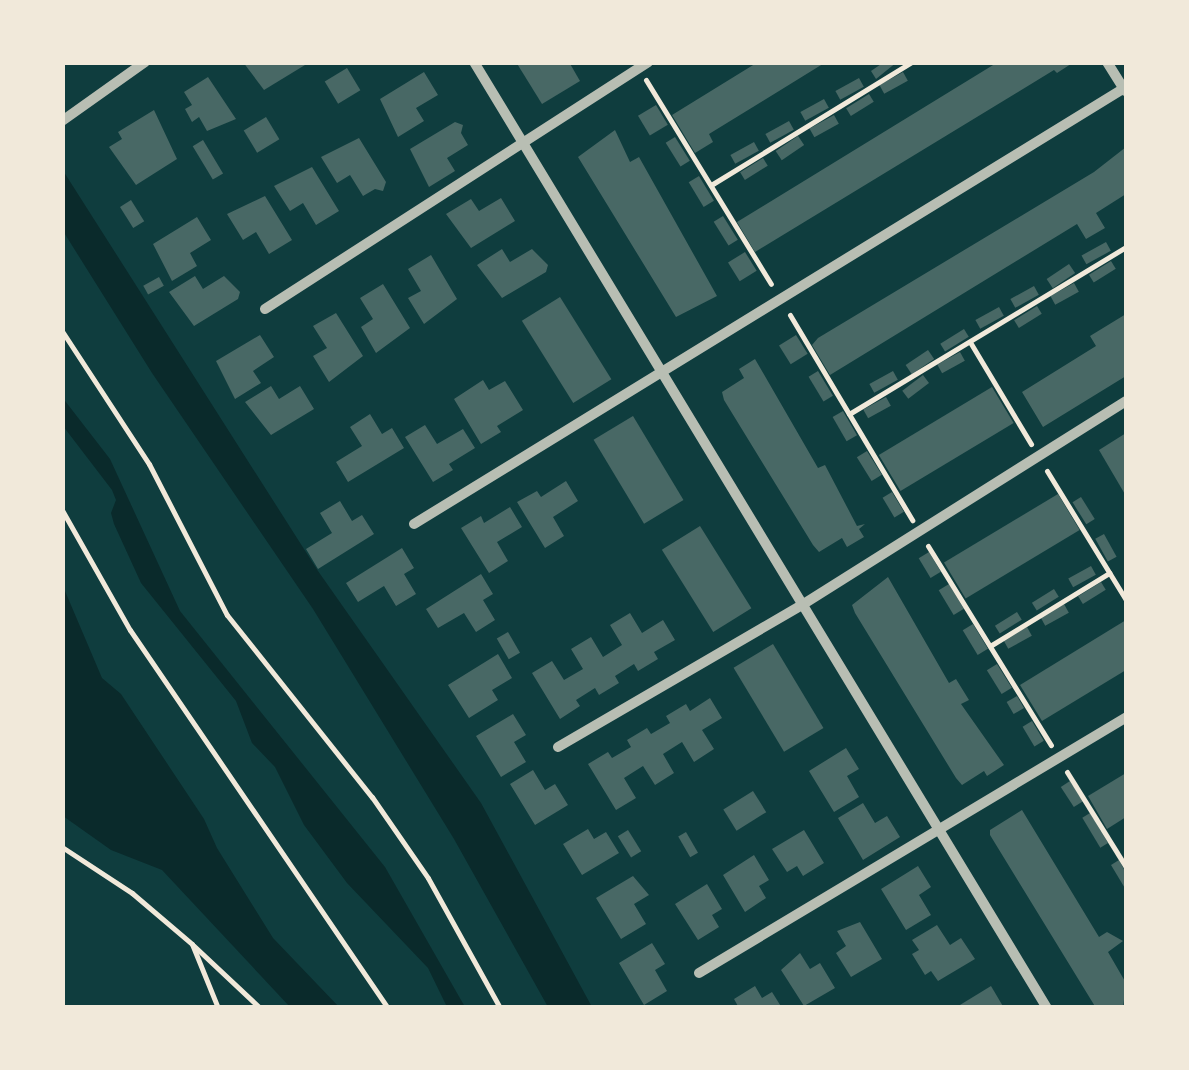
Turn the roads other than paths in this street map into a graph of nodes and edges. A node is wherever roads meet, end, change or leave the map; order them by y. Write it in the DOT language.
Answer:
graph roads {
  1 [pos="145,62"];
  2 [pos="474,62"];
  3 [pos="1107,62"];
  4 [pos="643,65"];
  5 [pos="1125,90"];
  6 [pos="62,122"];
  7 [pos="523,143"];
  8 [pos="265,309"];
  9 [pos="664,374"];
  10 [pos="1126,401"];
  11 [pos="414,524"];
  12 [pos="802,605"];
  13 [pos="1126,718"];
  14 [pos="558,747"];
  15 [pos="940,830"];
  16 [pos="699,974"];
  17 [pos="1047,1008"];
  1 -- 6 [label="street"];
  2 -- 7 [label="street"];
  3 -- 5 [label="street"];
  4 -- 7 [label="street"];
  5 -- 9 [label="street"];
  7 -- 8 [label="street"];
  7 -- 9 [label="street"];
  9 -- 11 [label="street"];
  9 -- 12 [label="street"];
  10 -- 12 [label="street"];
  12 -- 14 [label="street"];
  12 -- 15 [label="street"];
  13 -- 15 [label="street"];
  15 -- 16 [label="street"];
  15 -- 17 [label="street"];
}
